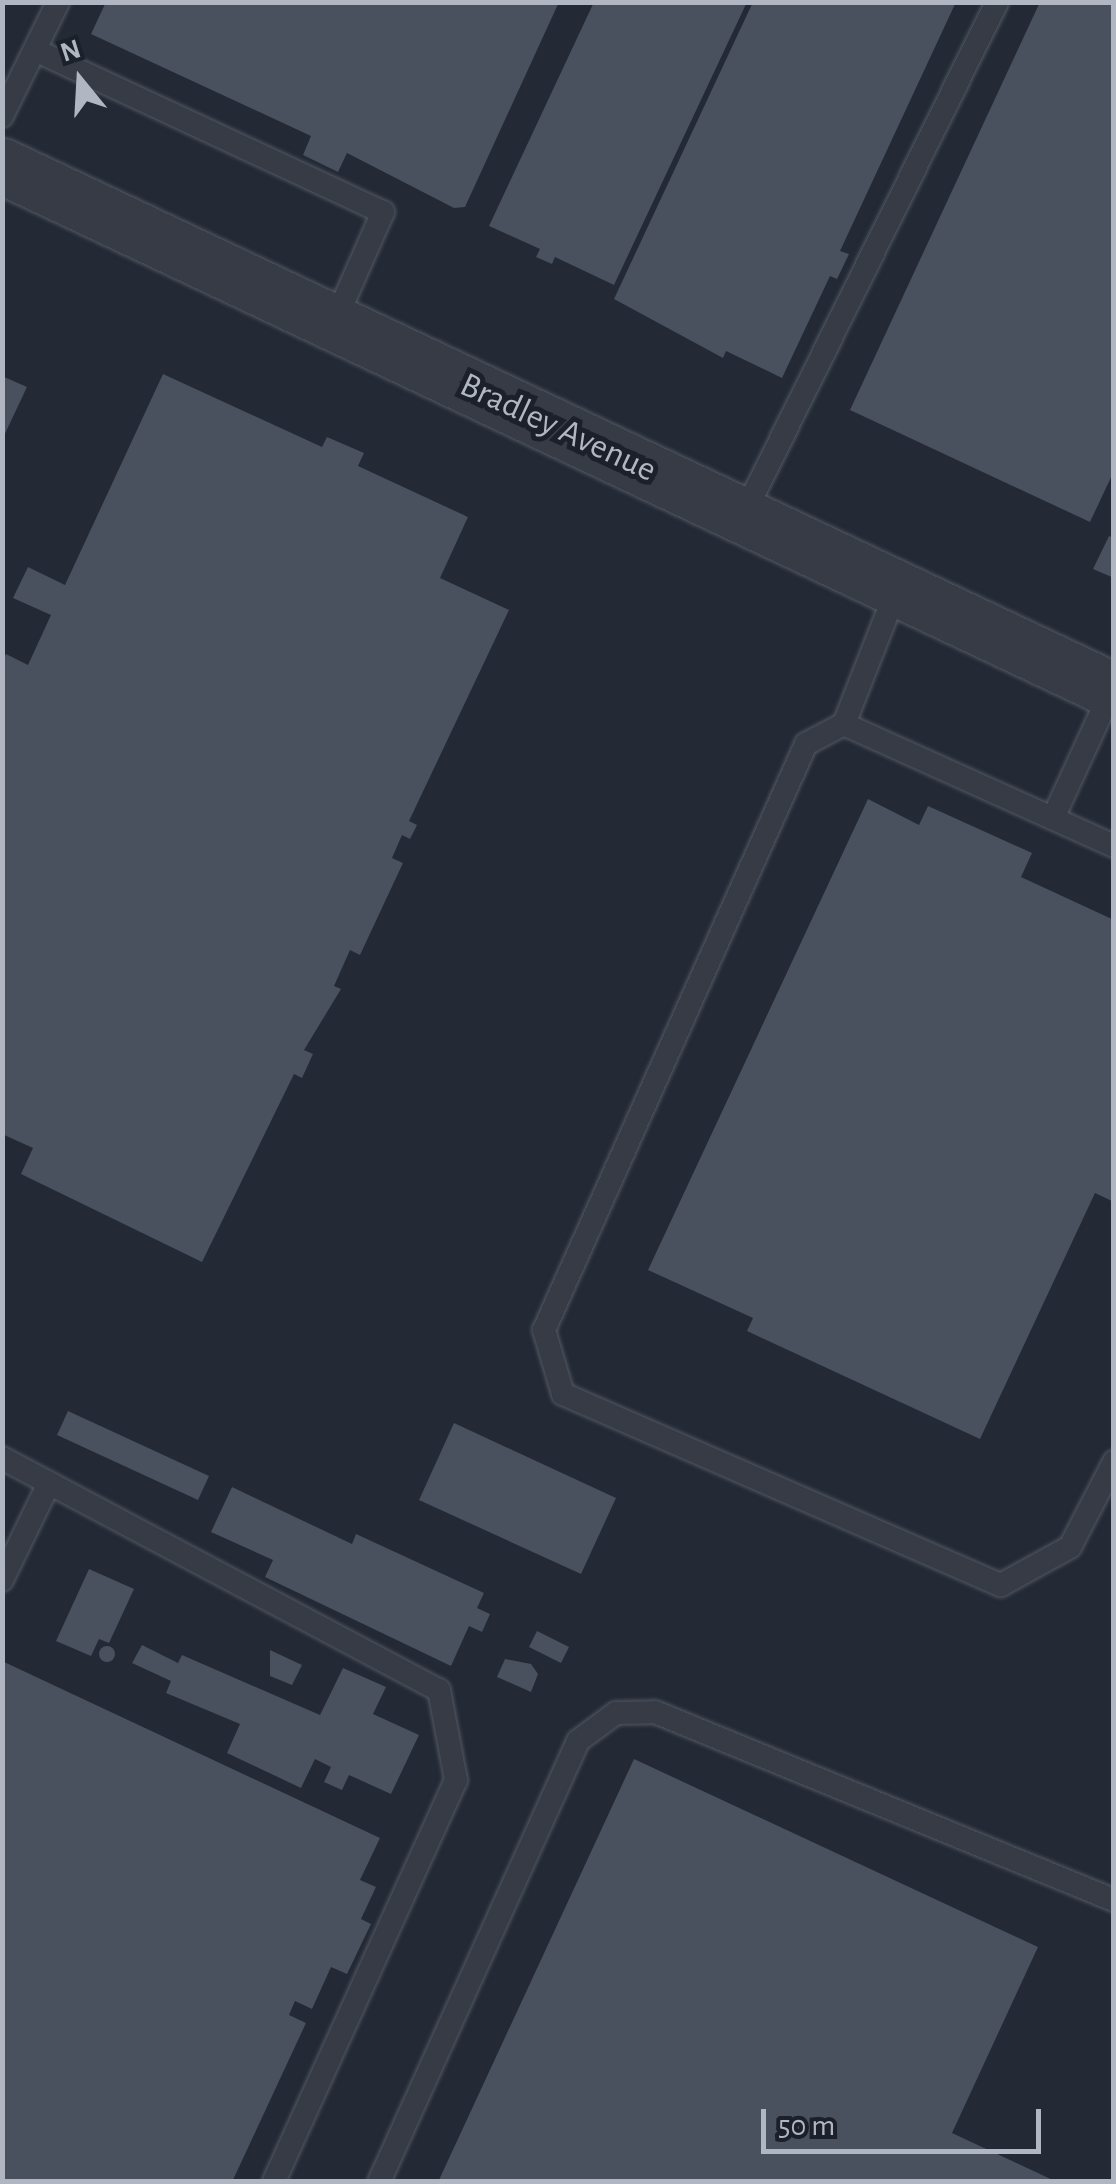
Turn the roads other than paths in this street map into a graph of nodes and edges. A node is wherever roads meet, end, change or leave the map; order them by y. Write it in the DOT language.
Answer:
graph roads {
  1 [pos="58,2"];
  2 [pos="996,2"];
  3 [pos="35,50"];
  4 [pos="2,116"];
  5 [pos="2,166"];
  6 [pos="334,322"];
  7 [pos="742,516"];
  8 [pos="897,589"];
  9 [pos="1113,690"];
  10 [pos="844,724"];
  11 [pos="1053,818"];
  12 [pos="1114,846"];
  13 [pos="2,1458"];
  14 [pos="1114,1462"];
  15 [pos="49,1482"];
  16 [pos="2,1580"];
  17 [pos="1114,1900"];
  18 [pos="274,2182"];
  19 [pos="379,2182"];
  1 -- 3 [label="lane"];
  2 -- 7 [label="lane"];
  3 -- 4 [label="lane"];
  3 -- 6 [label="lane"];
  5 -- 6 [label="street, Bradley Avenue"];
  6 -- 7 [label="street, Bradley Avenue"];
  7 -- 8 [label="street, Bradley Avenue"];
  8 -- 9 [label="street, Bradley Avenue"];
  8 -- 10 [label="lane"];
  9 -- 11 [label="lane"];
  10 -- 11 [label="lane"];
  10 -- 14 [label="lane"];
  11 -- 12 [label="lane"];
  13 -- 15 [label="lane"];
  15 -- 16 [label="lane"];
  15 -- 18 [label="lane"];
  17 -- 19 [label="lane"];
}
